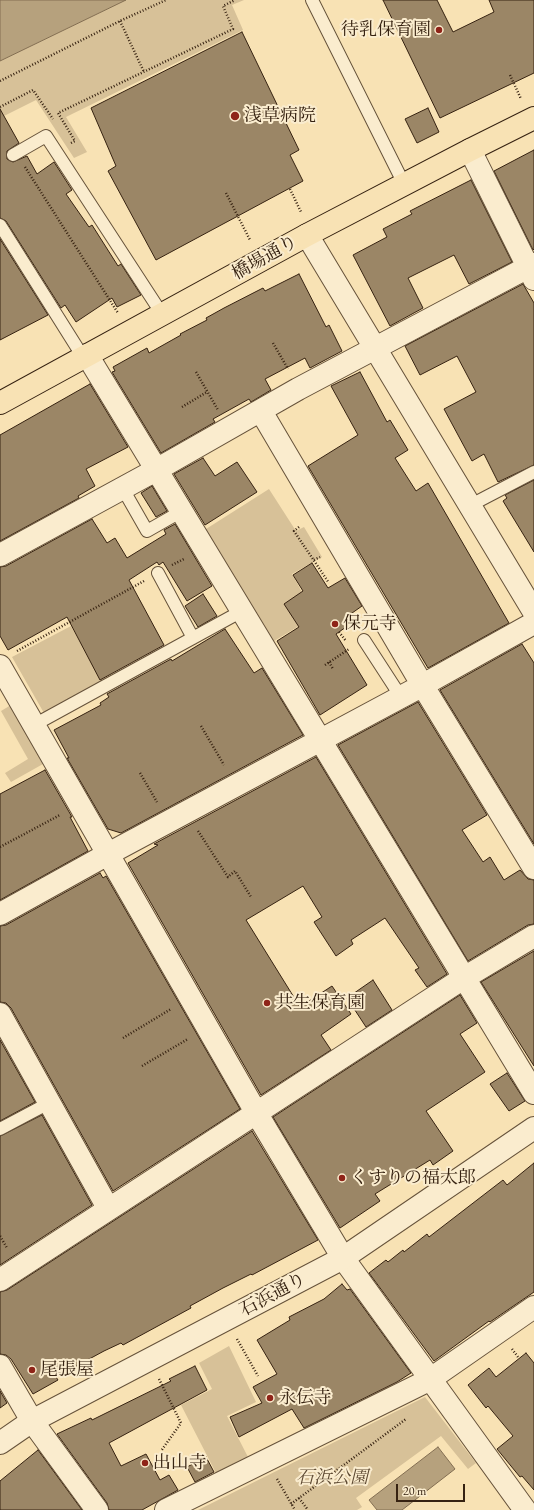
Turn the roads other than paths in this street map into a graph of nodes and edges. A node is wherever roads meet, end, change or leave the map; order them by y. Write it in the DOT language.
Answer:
graph roads {
  1 [pos="312,0"];
  2 [pos="528,110"];
  3 [pos="470,150"];
  4 [pos="17,159"];
  5 [pos="404,184"];
  6 [pos="0,225"];
  7 [pos="307,235"];
  8 [pos="532,270"];
  9 [pos="162,314"];
  10 [pos="374,349"];
  11 [pos="85,356"];
  12 [pos="0,403"];
  13 [pos="256,413"];
  14 [pos="156,470"];
  15 [pos="534,472"];
  16 [pos="123,489"];
  17 [pos="469,506"];
  18 [pos="182,511"];
  19 [pos="0,555"];
  20 [pos="158,573"];
  21 [pos="242,611"];
  22 [pos="534,612"];
  23 [pos="534,623"];
  24 [pos="193,638"];
  25 [pos="364,640"];
  26 [pos="7,659"];
  27 [pos="423,686"];
  28 [pos="401,697"];
  29 [pos="34,725"];
  30 [pos="320,740"];
  31 [pos="108,854"];
  32 [pos="534,868"];
  33 [pos="0,914"];
  34 [pos="534,936"];
  35 [pos="465,978"];
  36 [pos="0,1014"];
  37 [pos="534,1093"];
  38 [pos="49,1103"];
  39 [pos="257,1114"];
  40 [pos="534,1128"];
  41 [pos="0,1129"];
  42 [pos="108,1208"];
  43 [pos="343,1258"];
  44 [pos="0,1280"];
  45 [pos="534,1307"];
  46 [pos="0,1366"];
  47 [pos="429,1380"];
  48 [pos="32,1421"];
  49 [pos="0,1443"];
  50 [pos="97,1510"];
  51 [pos="166,1510"];
  52 [pos="525,1510"];
  1 -- 5 [label="lane"];
  2 -- 3 [label="main road, 橋場通り"];
  3 -- 5 [label="main road, 橋場通り"];
  3 -- 8 [label="street"];
  4 -- 9 [label="lane"];
  5 -- 7 [label="main road, 橋場通り"];
  6 -- 11 [label="lane"];
  7 -- 9 [label="main road, 橋場通り"];
  7 -- 10 [label="street"];
  8 -- 10 [label="street"];
  9 -- 11 [label="main road, 橋場通り"];
  10 -- 13 [label="street"];
  10 -- 17 [label="street"];
  11 -- 12 [label="main road, 橋場通り"];
  11 -- 14 [label="street"];
  13 -- 14 [label="street"];
  13 -- 27 [label="street"];
  14 -- 16 [label="street"];
  14 -- 18 [label="street"];
  15 -- 17 [label="lane"];
  16 -- 18 [label="lane"];
  16 -- 19 [label="street"];
  17 -- 22 [label="street"];
  18 -- 21 [label="street"];
  20 -- 24 [label="lane"];
  21 -- 24 [label="lane"];
  21 -- 30 [label="street"];
  23 -- 27 [label="street"];
  24 -- 29 [label="lane"];
  25 -- 28 [label="lane"];
  26 -- 29 [label="street"];
  27 -- 28 [label="street"];
  27 -- 32 [label="street"];
  28 -- 30 [label="street"];
  29 -- 31 [label="street"];
  30 -- 31 [label="street"];
  30 -- 35 [label="street"];
  31 -- 33 [label="street"];
  31 -- 39 [label="street"];
  34 -- 35 [label="street"];
  35 -- 37 [label="street"];
  35 -- 39 [label="street"];
  36 -- 38 [label="street"];
  38 -- 41 [label="lane"];
  38 -- 42 [label="street"];
  39 -- 42 [label="street"];
  39 -- 43 [label="street"];
  40 -- 43 [label="street, 石浜通り"];
  42 -- 44 [label="street"];
  43 -- 47 [label="street"];
  43 -- 48 [label="street, 石浜通り"];
  45 -- 47 [label="street"];
  46 -- 48 [label="street"];
  47 -- 51 [label="street"];
  47 -- 52 [label="street"];
  48 -- 49 [label="street, 石浜通り"];
  48 -- 50 [label="street"];
}
